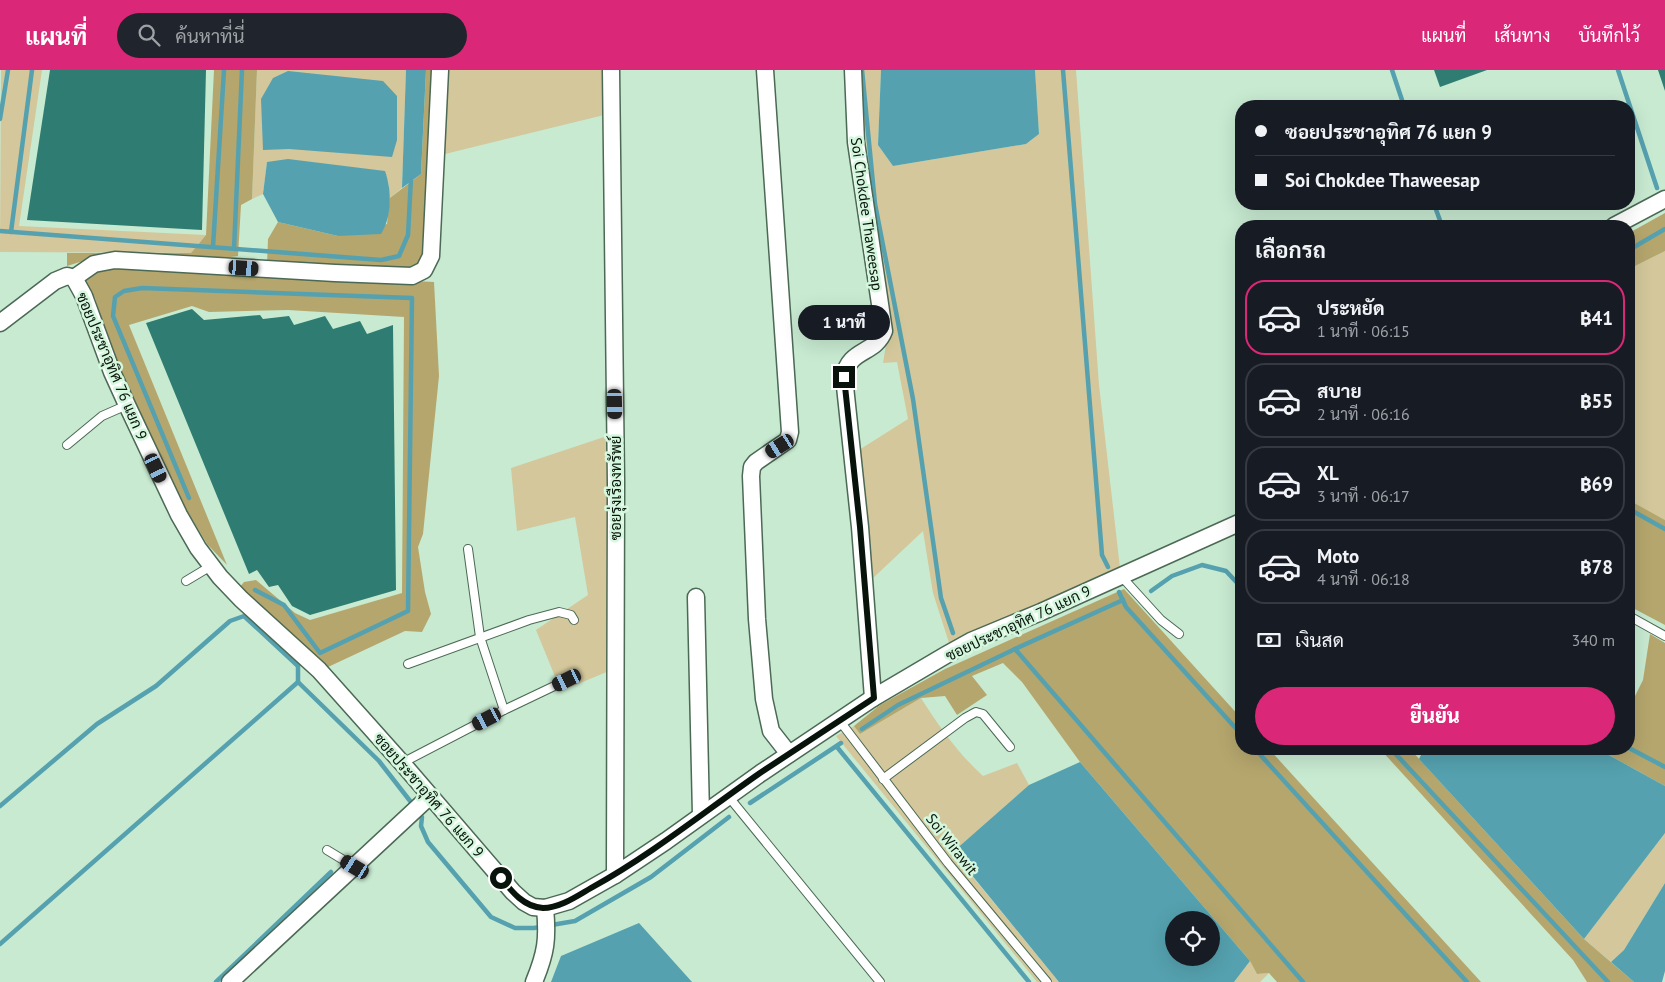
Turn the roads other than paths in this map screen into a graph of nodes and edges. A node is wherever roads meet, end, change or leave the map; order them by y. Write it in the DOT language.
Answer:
graph roads {
  1 [pos="440,70"];
  2 [pos="611,70"];
  3 [pos="766,70"];
  4 [pos="853,70"];
  5 [pos="1665,199"];
  6 [pos="1625,220"];
  7 [pos="74,278"];
  8 [pos="0,323"];
  9 [pos="127,405"];
  10 [pos="67,445"];
  11 [pos="1235,525"];
  12 [pos="468,549"];
  13 [pos="211,566"];
  14 [pos="1121,576"];
  15 [pos="186,581"];
  16 [pos="696,597"];
  17 [pos="1635,619"];
  18 [pos="574,620"];
  19 [pos="1179,634"];
  20 [pos="1665,636"];
  21 [pos="480,637"];
  22 [pos="408,664"];
  23 [pos="567,680"];
  24 [pos="874,698"];
  25 [pos="504,710"];
  26 [pos="839,720"];
  27 [pos="1010,747"];
  28 [pos="789,754"];
  29 [pos="402,763"];
  30 [pos="883,779"];
  31 [pos="430,796"];
  32 [pos="728,796"];
  33 [pos="701,814"];
  34 [pos="327,850"];
  35 [pos="355,867"];
  36 [pos="615,876"];
  37 [pos="545,908"];
  38 [pos="230,982"];
  39 [pos="534,982"];
  40 [pos="880,982"];
  41 [pos="1047,982"];
  1 -- 7 [label="street"];
  2 -- 36 [label="street, ซอยรุ่งเรืองทรัพย์"];
  3 -- 28 [label="street"];
  4 -- 24 [label="street, Soi Chokdee Thaweesap"];
  5 -- 6 [label="street"];
  7 -- 8 [label="street, ซอยประชาอุทิศ 76 แยก 9"];
  7 -- 9 [label="street, ซอยประชาอุทิศ 76 แยก 9"];
  9 -- 10 [label="lane"];
  9 -- 13 [label="street, ซอยประชาอุทิศ 76 แยก 9"];
  11 -- 14 [label="street, ซอยประชาอุทิศ 76 แยก 9"];
  12 -- 21 [label="lane"];
  13 -- 15 [label="lane"];
  13 -- 29 [label="street, ซอยประชาอุทิศ 76 แยก 9"];
  14 -- 19 [label="lane"];
  14 -- 24 [label="street, ซอยประชาอุทิศ 76 แยก 9"];
  16 -- 33 [label="street"];
  17 -- 20 [label="lane"];
  18 -- 21 [label="lane"];
  21 -- 22 [label="lane"];
  21 -- 25 [label="lane"];
  23 -- 25 [label="lane"];
  24 -- 26 [label="street, ซอยประชาอุทิศ 76 แยก 9"];
  25 -- 29 [label="lane"];
  26 -- 28 [label="street, ซอยประชาอุทิศ 76 แยก 9"];
  26 -- 30 [label="lane, Soi Wirawit"];
  27 -- 30 [label="lane"];
  28 -- 32 [label="street, ซอยประชาอุทิศ 76 แยก 9"];
  29 -- 31 [label="street, ซอยประชาอุทิศ 76 แยก 9"];
  30 -- 41 [label="lane, Soi Wirawit"];
  31 -- 35 [label="street"];
  31 -- 37 [label="street, ซอยประชาอุทิศ 76 แยก 9"];
  32 -- 33 [label="street, ซอยประชาอุทิศ 76 แยก 9"];
  32 -- 40 [label="lane"];
  33 -- 36 [label="street, ซอยประชาอุทิศ 76 แยก 9"];
  34 -- 35 [label="lane"];
  35 -- 38 [label="street"];
  36 -- 37 [label="street, ซอยประชาอุทิศ 76 แยก 9"];
  37 -- 39 [label="street"];
}
